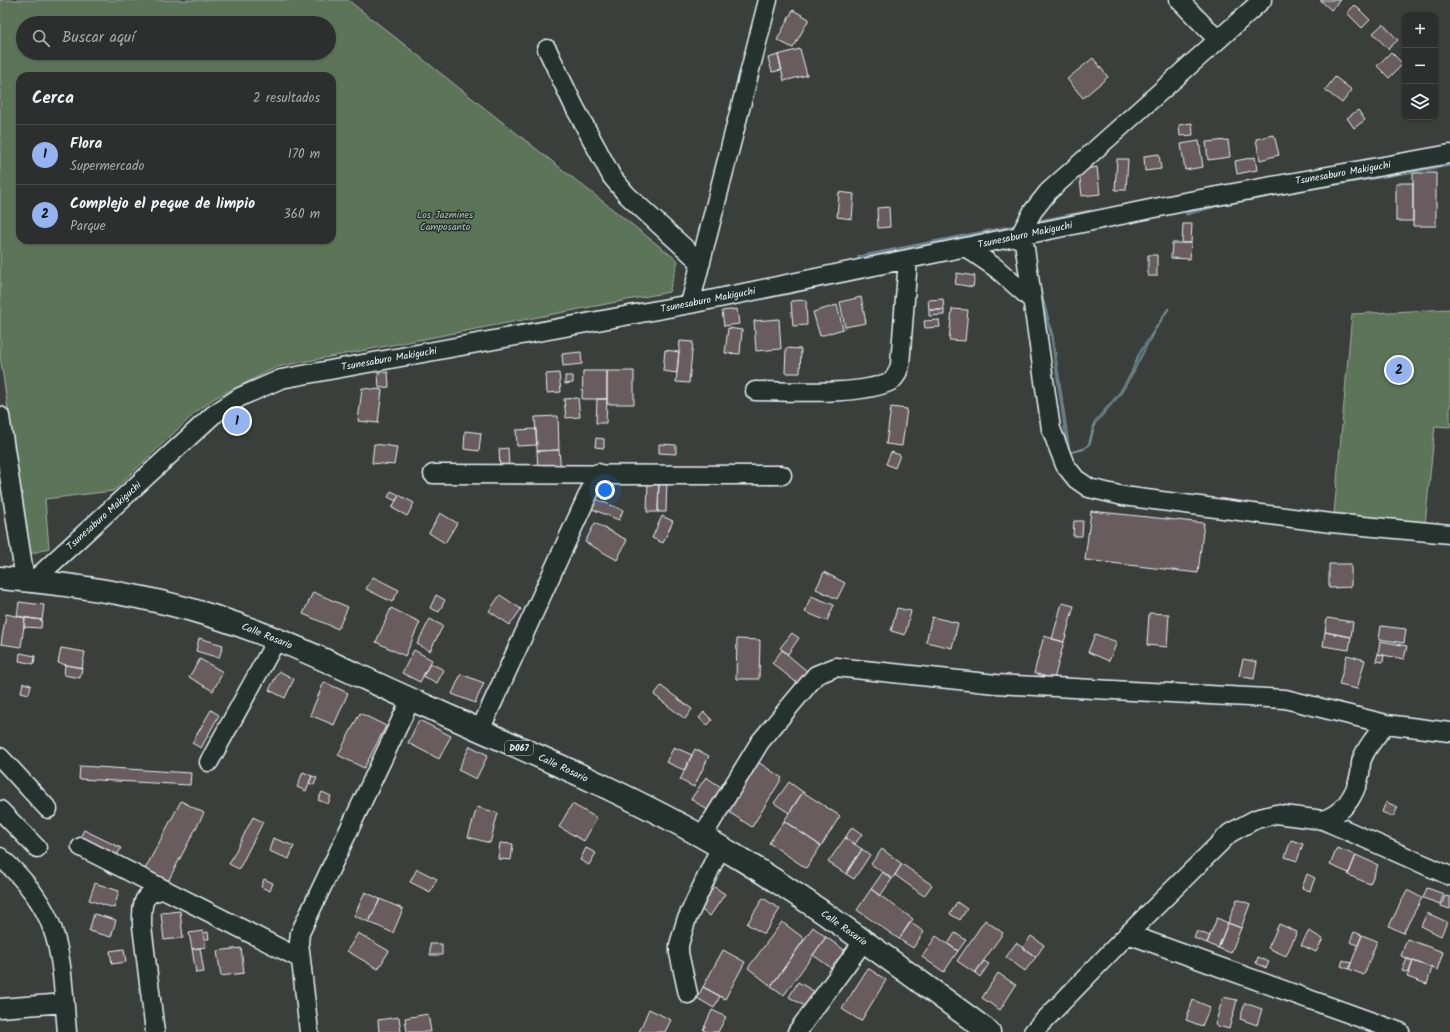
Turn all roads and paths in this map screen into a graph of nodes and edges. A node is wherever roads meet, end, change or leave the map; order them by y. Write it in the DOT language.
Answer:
graph roads {
  1 [pos="768,0"];
  2 [pos="1262,0"];
  3 [pos="1190,3"];
  4 [pos="1218,40"];
  5 [pos="547,49"];
  6 [pos="1450,154"];
  7 [pos="1022,235"];
  8 [pos="967,248"];
  9 [pos="908,259"];
  10 [pos="701,263"];
  11 [pos="1032,300"];
  12 [pos="690,304"];
  13 [pos="756,391"];
  14 [pos="0,416"];
  15 [pos="598,473"];
  16 [pos="433,474"];
  17 [pos="782,475"];
  18 [pos="1450,534"];
  19 [pos="0,578"];
  20 [pos="29,581"];
  21 [pos="277,639"];
  22 [pos="411,699"];
  23 [pos="1386,724"];
  24 [pos="480,730"];
  25 [pos="1450,732"];
  26 [pos="0,757"];
  27 [pos="209,762"];
  28 [pos="48,809"];
  29 [pos="0,810"];
  30 [pos="1323,820"];
  31 [pos="711,842"];
  32 [pos="81,847"];
  33 [pos="37,848"];
  34 [pos="0,857"];
  35 [pos="1450,876"];
  36 [pos="166,890"];
  37 [pos="1128,934"];
  38 [pos="863,942"];
  39 [pos="301,959"];
  40 [pos="688,994"];
  41 [pos="65,1003"];
  42 [pos="0,1008"];
  43 [pos="67,1032"];
  44 [pos="155,1032"];
  45 [pos="310,1032"];
  46 [pos="797,1032"];
  47 [pos="989,1032"];
  48 [pos="1033,1032"];
  49 [pos="1400,1032"];
  1 -- 10 [label="street"];
  2 -- 4 [label="street"];
  3 -- 4 [label="street"];
  4 -- 7 [label="street"];
  5 -- 10 [label="street"];
  6 -- 7 [label="street, Tsunesaburo Makiguchi"];
  7 -- 8 [label="street, Tsunesaburo Makiguchi"];
  7 -- 11 [label="street"];
  8 -- 9 [label="street, Tsunesaburo Makiguchi"];
  8 -- 11 [label="street"];
  9 -- 12 [label="street, Tsunesaburo Makiguchi"];
  9 -- 13 [label="street"];
  10 -- 12 [label="street"];
  11 -- 18 [label="street"];
  12 -- 20 [label="street, Tsunesaburo Makiguchi"];
  14 -- 20 [label="street"];
  15 -- 16 [label="street"];
  15 -- 17 [label="street"];
  15 -- 24 [label="street"];
  19 -- 20 [label="main road, Calle Rosario / D067"];
  20 -- 21 [label="main road, Calle Rosario / D067"];
  21 -- 22 [label="main road, Calle Rosario / D067"];
  21 -- 27 [label="street"];
  22 -- 24 [label="main road, Calle Rosario / D067"];
  22 -- 39 [label="street"];
  23 -- 25 [label="street"];
  23 -- 30 [label="street"];
  23 -- 31 [label="street"];
  24 -- 31 [label="main road, Calle Rosario / D067"];
  26 -- 28 [label="street"];
  29 -- 33 [label="street"];
  30 -- 35 [label="street"];
  30 -- 37 [label="street"];
  31 -- 38 [label="main road, Calle Rosario / D067"];
  31 -- 40 [label="street"];
  32 -- 36 [label="street"];
  34 -- 41 [label="street"];
  36 -- 39 [label="street"];
  36 -- 44 [label="street"];
  37 -- 48 [label="street"];
  37 -- 49 [label="street"];
  38 -- 46 [label="street"];
  38 -- 47 [label="main road, Calle Rosario / D067"];
  39 -- 45 [label="street"];
  41 -- 42 [label="street"];
  41 -- 43 [label="street"];
}
